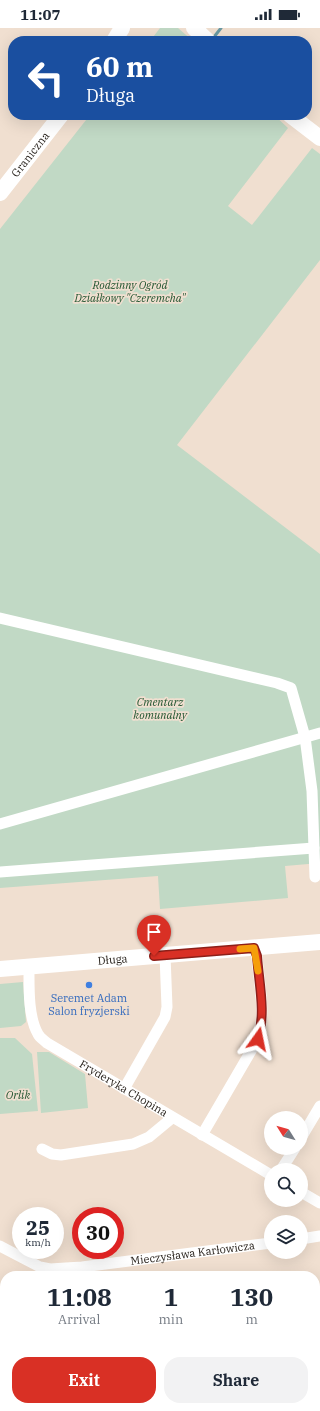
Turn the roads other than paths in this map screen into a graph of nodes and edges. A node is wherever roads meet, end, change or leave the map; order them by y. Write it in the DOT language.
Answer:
graph roads {
  1 [pos="194,28"];
  2 [pos="203,36"];
  3 [pos="57,120"];
  4 [pos="297,120"];
  5 [pos="320,138"];
  6 [pos="0,193"];
  7 [pos="0,618"];
  8 [pos="320,733"];
  9 [pos="305,737"];
  10 [pos="0,824"];
  11 [pos="314,848"];
  12 [pos="0,872"];
  13 [pos="315,877"];
  14 [pos="320,942"];
  15 [pos="254,948"];
  16 [pos="165,956"];
  17 [pos="29,967"];
  18 [pos="0,969"];
  19 [pos="124,1089"];
  20 [pos="320,1106"];
  21 [pos="172,1118"];
  22 [pos="308,1126"];
  23 [pos="202,1135"];
  24 [pos="42,1149"];
  25 [pos="264,1171"];
  26 [pos="308,1196"];
  27 [pos="320,1203"];
  28 [pos="320,1236"];
  29 [pos="308,1238"];
  30 [pos="264,1244"];
  31 [pos="0,1246"];
  1 -- 2 [label="street"];
  3 -- 6 [label="street, Graniczna"];
  4 -- 5 [label="street"];
  7 -- 9 [label="street"];
  8 -- 9 [label="street"];
  9 -- 10 [label="street"];
  9 -- 11 [label="street"];
  11 -- 12 [label="street"];
  11 -- 13 [label="street"];
  14 -- 15 [label="street, Długa"];
  15 -- 16 [label="street, Długa"];
  15 -- 23 [label="street"];
  16 -- 17 [label="street, Długa"];
  16 -- 19 [label="street"];
  17 -- 18 [label="street, Długa"];
  17 -- 19 [label="street, Fryderyka Chopina"];
  19 -- 21 [label="street, Fryderyka Chopina"];
  20 -- 22 [label="street"];
  21 -- 23 [label="street, Fryderyka Chopina"];
  21 -- 24 [label="street"];
  23 -- 25 [label="street, Fryderyka Chopina"];
  26 -- 27 [label="street"];
  28 -- 29 [label="street"];
  30 -- 31 [label="street, Mieczysława Karłowicza"];
}
